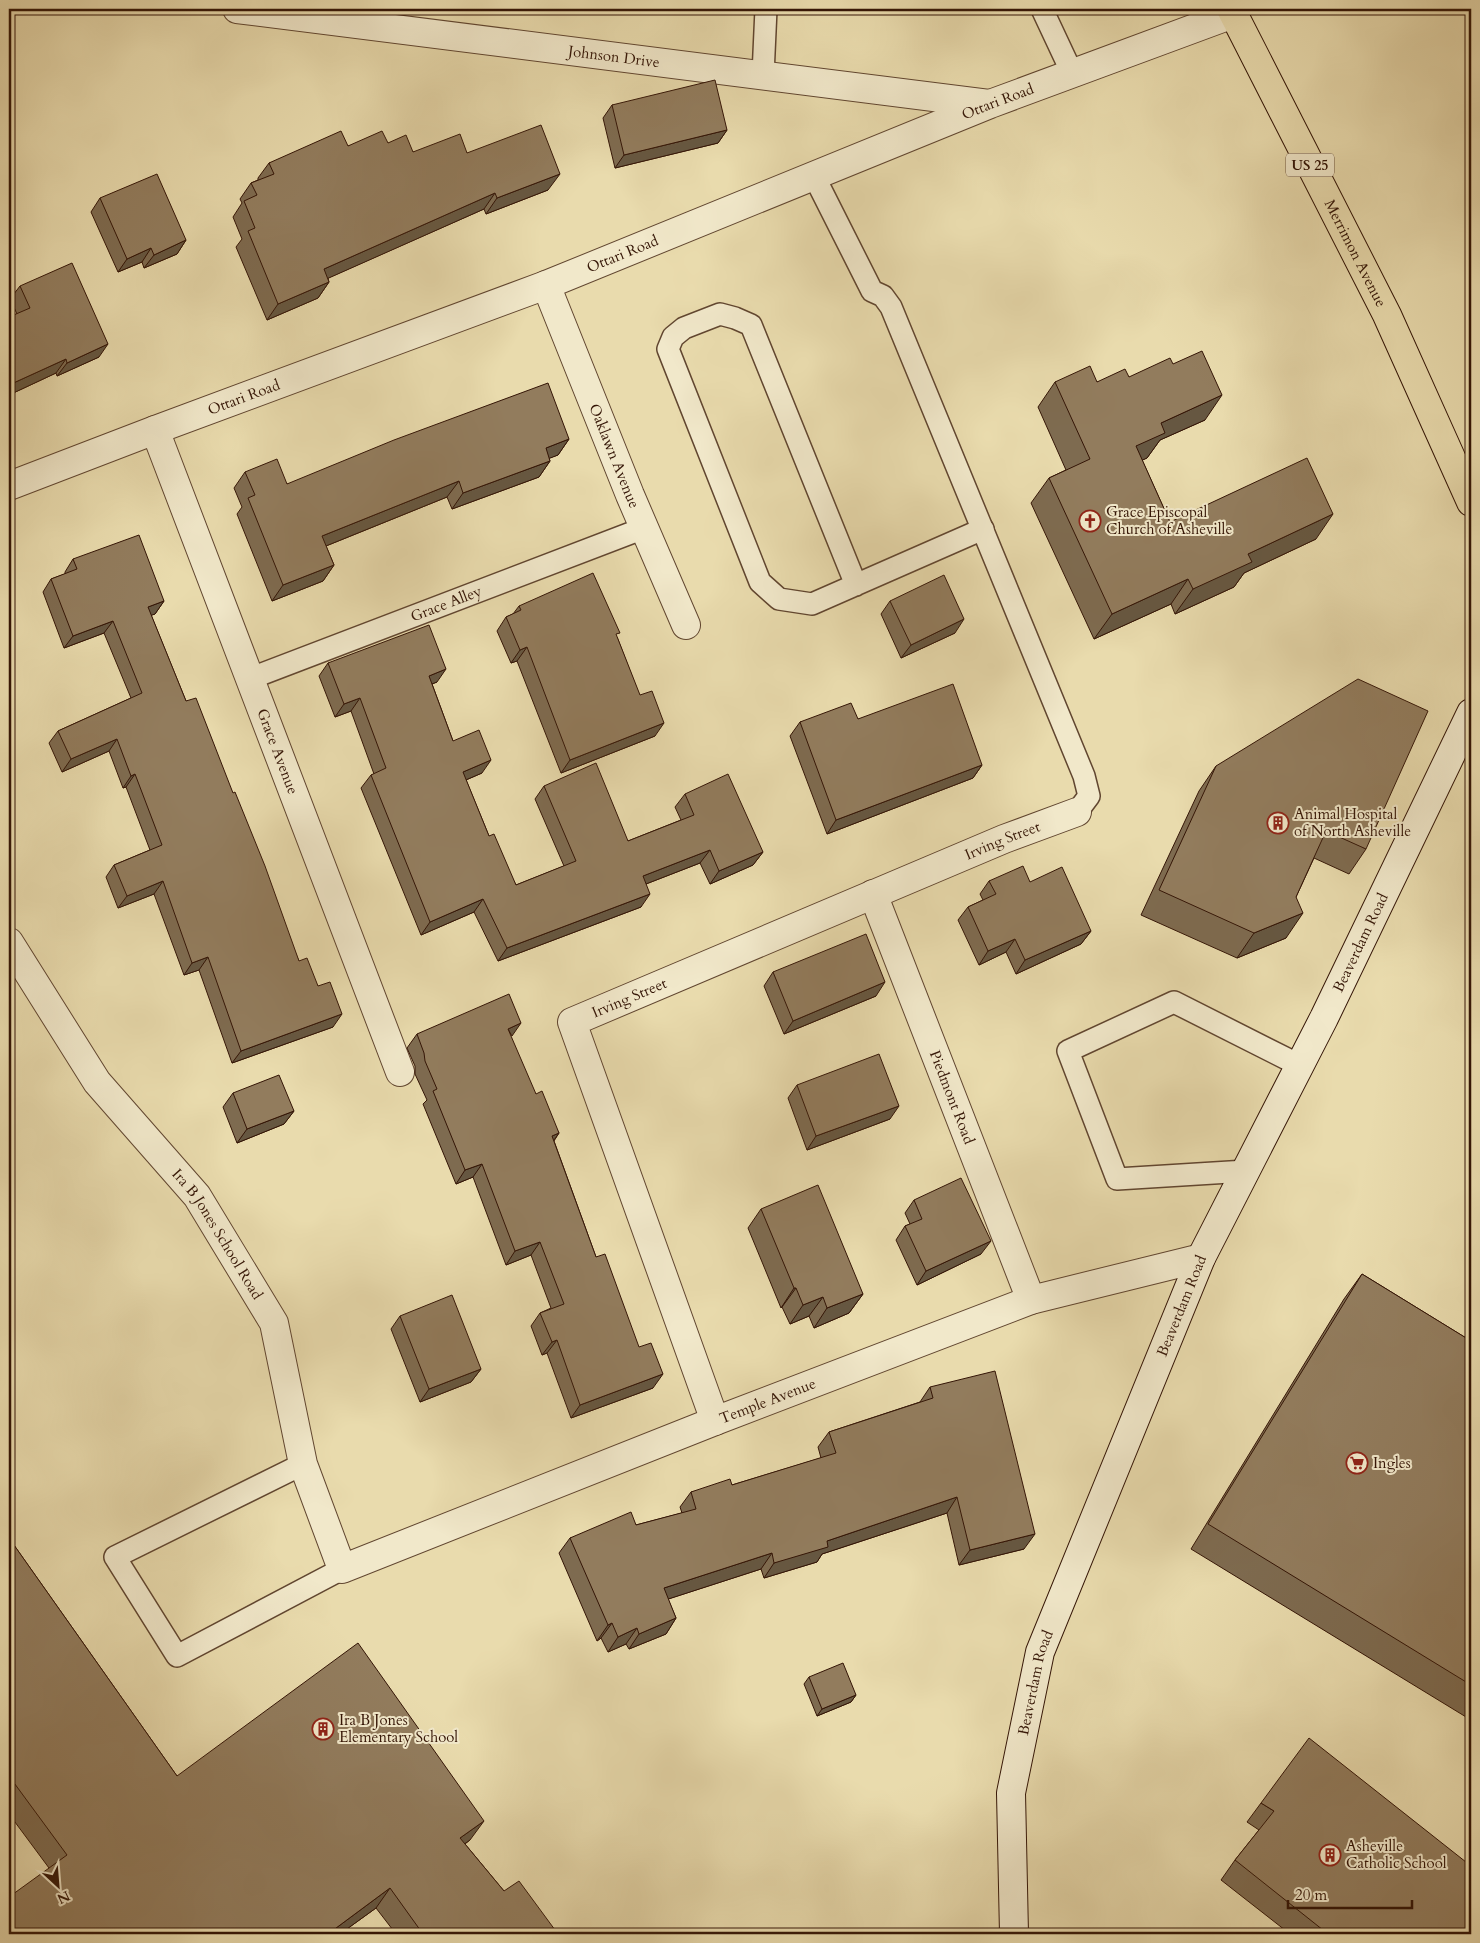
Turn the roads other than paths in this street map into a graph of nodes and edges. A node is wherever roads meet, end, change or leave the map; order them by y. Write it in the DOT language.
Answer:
graph roads {
  1 [pos="237,9"];
  2 [pos="766,9"];
  3 [pos="1042,9"];
  4 [pos="1232,11"];
  5 [pos="1072,74"];
  6 [pos="763,75"];
  7 [pos="990,104"];
  8 [pos="814,176"];
  9 [pos="546,285"];
  10 [pos="155,430"];
  11 [pos="9,486"];
  12 [pos="1471,502"];
  13 [pos="644,528"];
  14 [pos="983,529"];
  15 [pos="856,585"];
  16 [pos="686,625"];
  17 [pos="249,679"];
  18 [pos="1471,713"];
  19 [pos="1077,812"];
  20 [pos="872,894"];
  21 [pos="9,942"];
  22 [pos="1299,1065"];
  23 [pos="400,1072"];
  24 [pos="1246,1171"];
  25 [pos="1201,1258"];
  26 [pos="1031,1300"];
  27 [pos="715,1421"];
  28 [pos="303,1464"];
  29 [pos="342,1568"];
  30 [pos="1014,1934"];
  1 -- 6 [label="street, Johnson Drive"];
  2 -- 6 [label="lane"];
  3 -- 5 [label="lane"];
  4 -- 5 [label="street, Ottari Road"];
  4 -- 12 [label="main road, Merrimon Avenue / US 25"];
  5 -- 7 [label="street, Ottari Road"];
  6 -- 7 [label="street, Johnson Drive"];
  7 -- 8 [label="street, Ottari Road"];
  8 -- 9 [label="street, Ottari Road"];
  8 -- 14 [label="lane"];
  9 -- 10 [label="street, Ottari Road"];
  9 -- 13 [label="street, Oaklawn Avenue"];
  10 -- 11 [label="street, Ottari Road"];
  10 -- 17 [label="street, Grace Avenue"];
  13 -- 16 [label="street, Oaklawn Avenue"];
  13 -- 17 [label="lane, Grace Alley"];
  14 -- 15 [label="lane"];
  14 -- 19 [label="lane"];
  15 -- 15 [label="lane"];
  17 -- 23 [label="street, Grace Avenue"];
  18 -- 22 [label="street, Beaverdam Road"];
  19 -- 20 [label="street, Irving Street"];
  20 -- 26 [label="street, Piedmont Road"];
  20 -- 27 [label="street, Irving Street"];
  21 -- 28 [label="street, Ira B Jones School Road"];
  22 -- 24 [label="street, Beaverdam Road"];
  22 -- 24 [label="lane"];
  24 -- 25 [label="street, Beaverdam Road"];
  25 -- 26 [label="street, Temple Avenue"];
  25 -- 30 [label="street, Beaverdam Road"];
  26 -- 27 [label="street, Temple Avenue"];
  27 -- 29 [label="street, Temple Avenue"];
  28 -- 29 [label="street, Ira B Jones School Road"];
  28 -- 29 [label="lane"];
}
